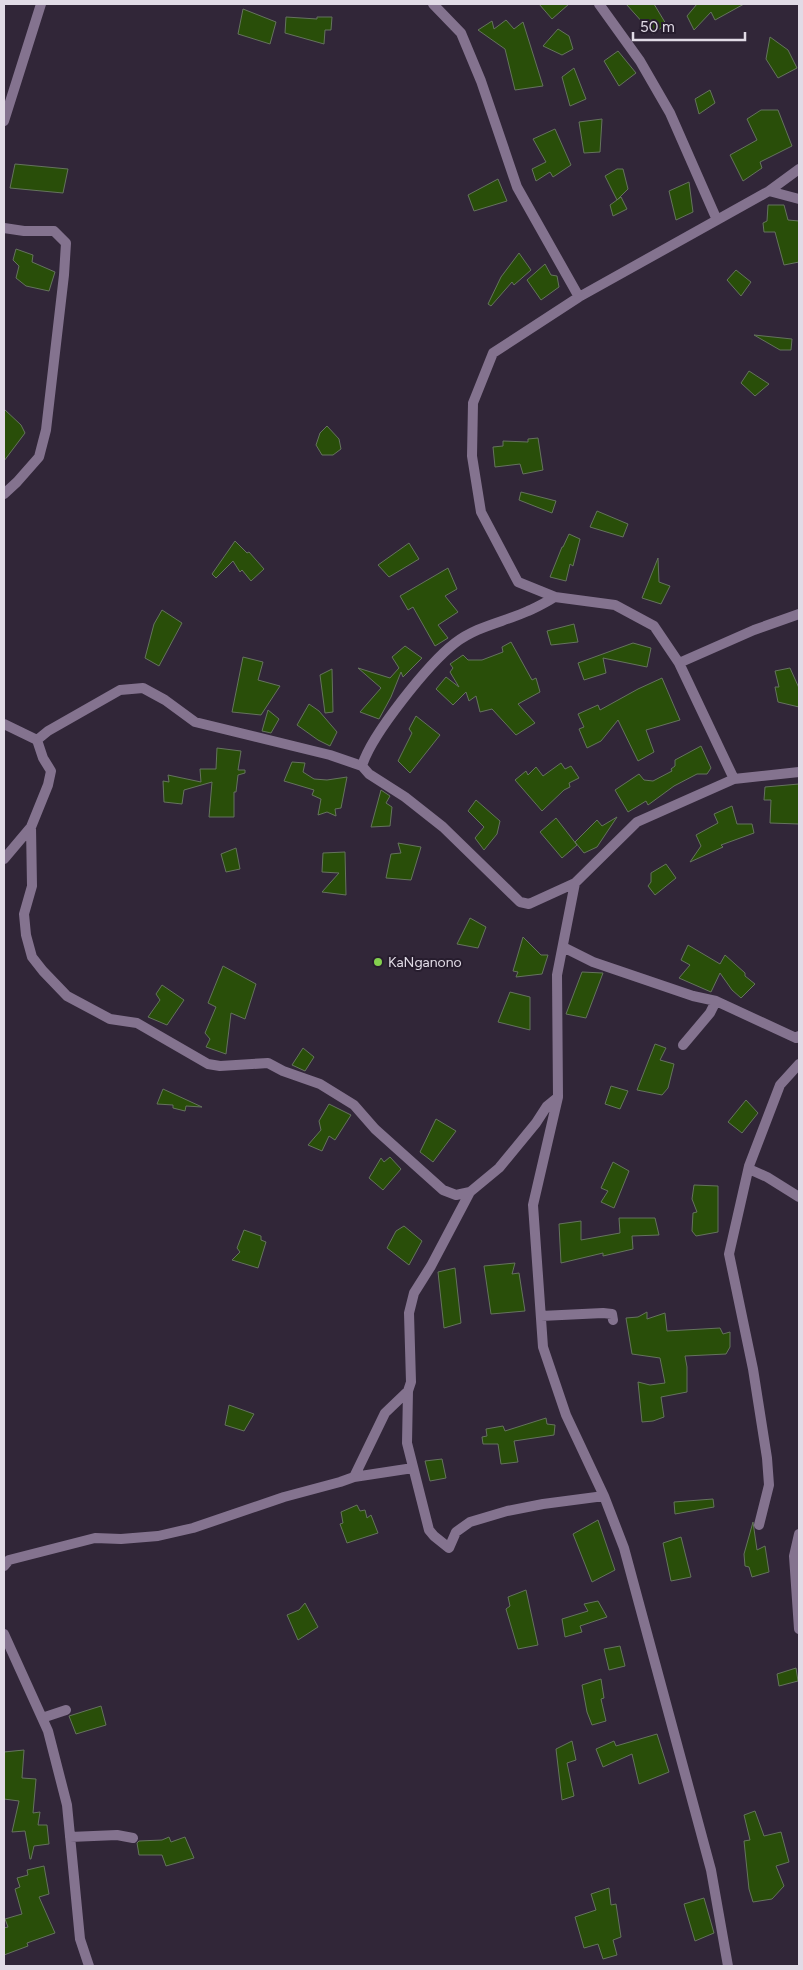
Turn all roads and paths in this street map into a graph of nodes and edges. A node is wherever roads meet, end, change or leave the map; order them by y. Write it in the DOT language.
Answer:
graph roads {
  1 [pos="41,4"];
  2 [pos="433,4"];
  3 [pos="600,4"];
  4 [pos="4,121"];
  5 [pos="799,169"];
  6 [pos="769,191"];
  7 [pos="799,199"];
  8 [pos="717,220"];
  9 [pos="4,228"];
  10 [pos="579,297"];
  11 [pos="4,494"];
  12 [pos="556,597"];
  13 [pos="799,614"];
  14 [pos="679,663"];
  15 [pos="4,724"];
  16 [pos="37,740"];
  17 [pos="362,766"];
  18 [pos="799,772"];
  19 [pos="734,778"];
  20 [pos="30,827"];
  21 [pos="4,859"];
  22 [pos="576,883"];
  23 [pos="563,947"];
  24 [pos="716,1001"];
  25 [pos="799,1036"];
  26 [pos="683,1045"];
  27 [pos="799,1064"];
  28 [pos="558,1097"];
  29 [pos="749,1169"];
  30 [pos="470,1192"];
  31 [pos="799,1197"];
  32 [pos="541,1316"];
  33 [pos="613,1320"];
  34 [pos="408,1391"];
  35 [pos="413,1468"];
  36 [pos="354,1477"];
  37 [pos="604,1496"];
  38 [pos="759,1526"];
  39 [pos="799,1534"];
  40 [pos="4,1566"];
  41 [pos="799,1629"];
  42 [pos="4,1634"];
  43 [pos="66,1710"];
  44 [pos="42,1718"];
  45 [pos="70,1837"];
  46 [pos="133,1838"];
  47 [pos="88,1966"];
  48 [pos="728,1966"];
  1 -- 4 [label="street"];
  2 -- 10 [label="street"];
  3 -- 8 [label="street"];
  5 -- 6 [label="street"];
  6 -- 7 [label="street"];
  6 -- 8 [label="street"];
  8 -- 10 [label="street"];
  9 -- 11 [label="street"];
  10 -- 12 [label="street"];
  12 -- 14 [label="street"];
  12 -- 17 [label="street"];
  13 -- 14 [label="street"];
  14 -- 19 [label="street"];
  15 -- 16 [label="street"];
  16 -- 17 [label="street"];
  16 -- 20 [label="street"];
  17 -- 22 [label="street"];
  18 -- 19 [label="street"];
  19 -- 22 [label="street"];
  20 -- 21 [label="street"];
  20 -- 30 [label="street"];
  22 -- 23 [label="street"];
  23 -- 24 [label="street"];
  23 -- 28 [label="street"];
  24 -- 25 [label="street"];
  24 -- 26 [label="street"];
  27 -- 29 [label="street"];
  28 -- 30 [label="street"];
  28 -- 32 [label="street"];
  29 -- 31 [label="street"];
  29 -- 38 [label="street"];
  30 -- 34 [label="street"];
  32 -- 33 [label="street"];
  32 -- 37 [label="street"];
  34 -- 35 [label="street"];
  34 -- 36 [label="street"];
  35 -- 36 [label="street"];
  35 -- 37 [label="street"];
  36 -- 40 [label="street"];
  37 -- 48 [label="street"];
  39 -- 41 [label="street"];
  42 -- 44 [label="street"];
  43 -- 44 [label="street"];
  44 -- 45 [label="street"];
  45 -- 46 [label="street"];
  45 -- 47 [label="street"];
}
